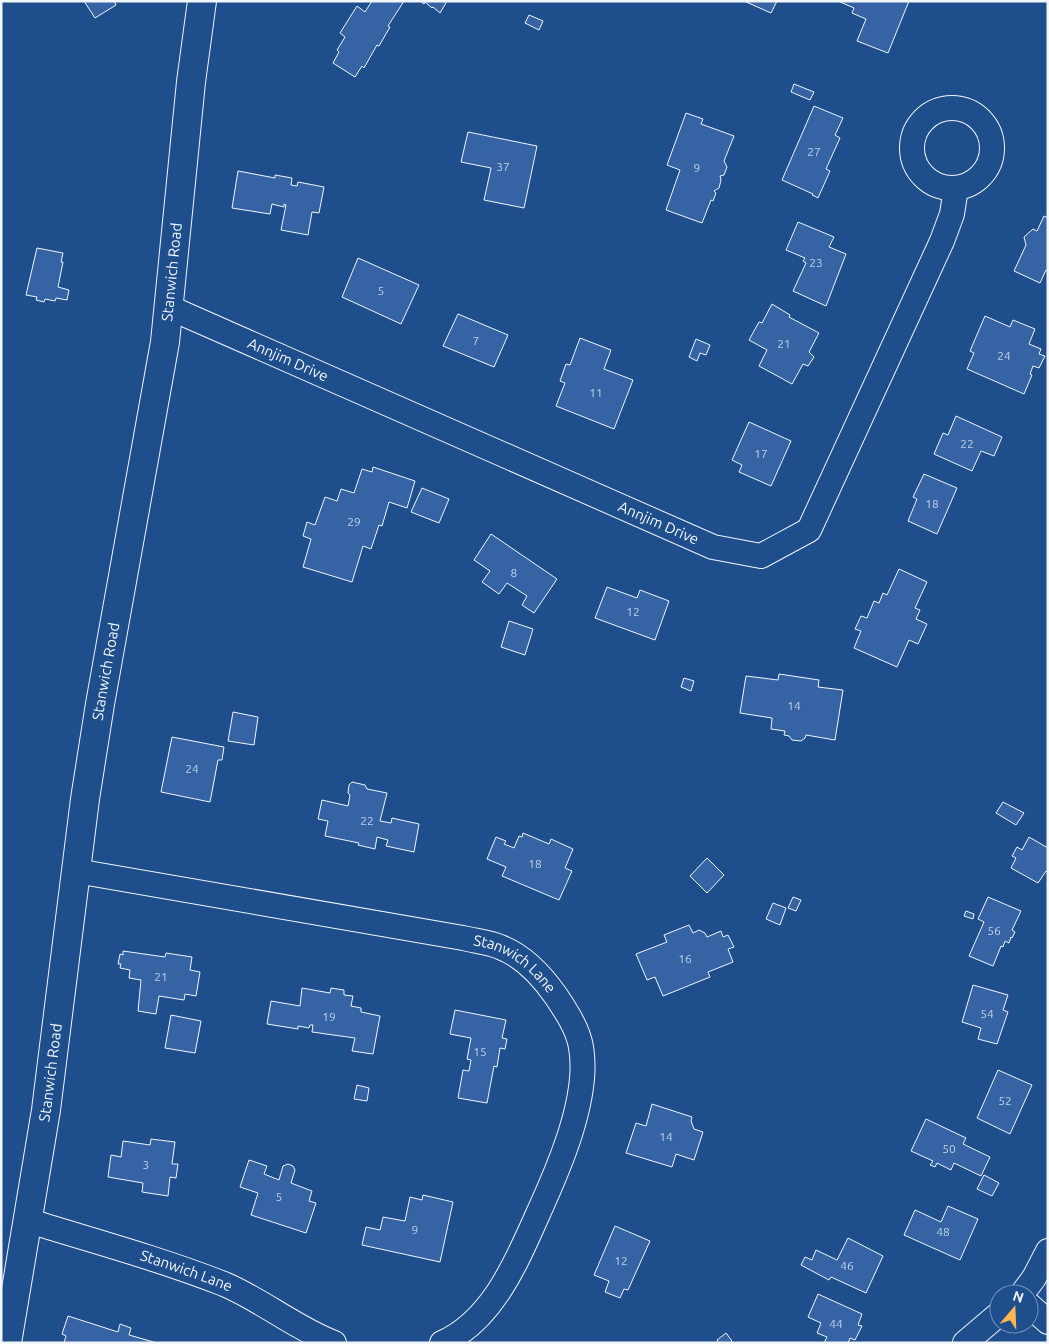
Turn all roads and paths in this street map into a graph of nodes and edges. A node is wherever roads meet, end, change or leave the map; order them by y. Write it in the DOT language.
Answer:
graph roads {
  1 [pos="202,1"];
  2 [pos="956,188"];
  3 [pos="168,307"];
  4 [pos="76,871"];
  5 [pos="29,1221"];
  6 [pos="1048,1251"];
  7 [pos="1030,1284"];
  8 [pos="989,1323"];
  9 [pos="7,1343"];
  10 [pos="334,1343"];
  11 [pos="442,1343"];
  12 [pos="965,1343"];
  1 -- 3 [label="street, Stanwich Road"];
  2 -- 3 [label="street, Annjim Drive"];
  3 -- 4 [label="street, Stanwich Road"];
  4 -- 5 [label="street, Stanwich Road"];
  4 -- 11 [label="street, Stanwich Lane"];
  5 -- 9 [label="street, Stanwich Road"];
  5 -- 10 [label="street, Stanwich Lane"];
  6 -- 7 [label="street"];
  8 -- 12 [label="street"];
}
